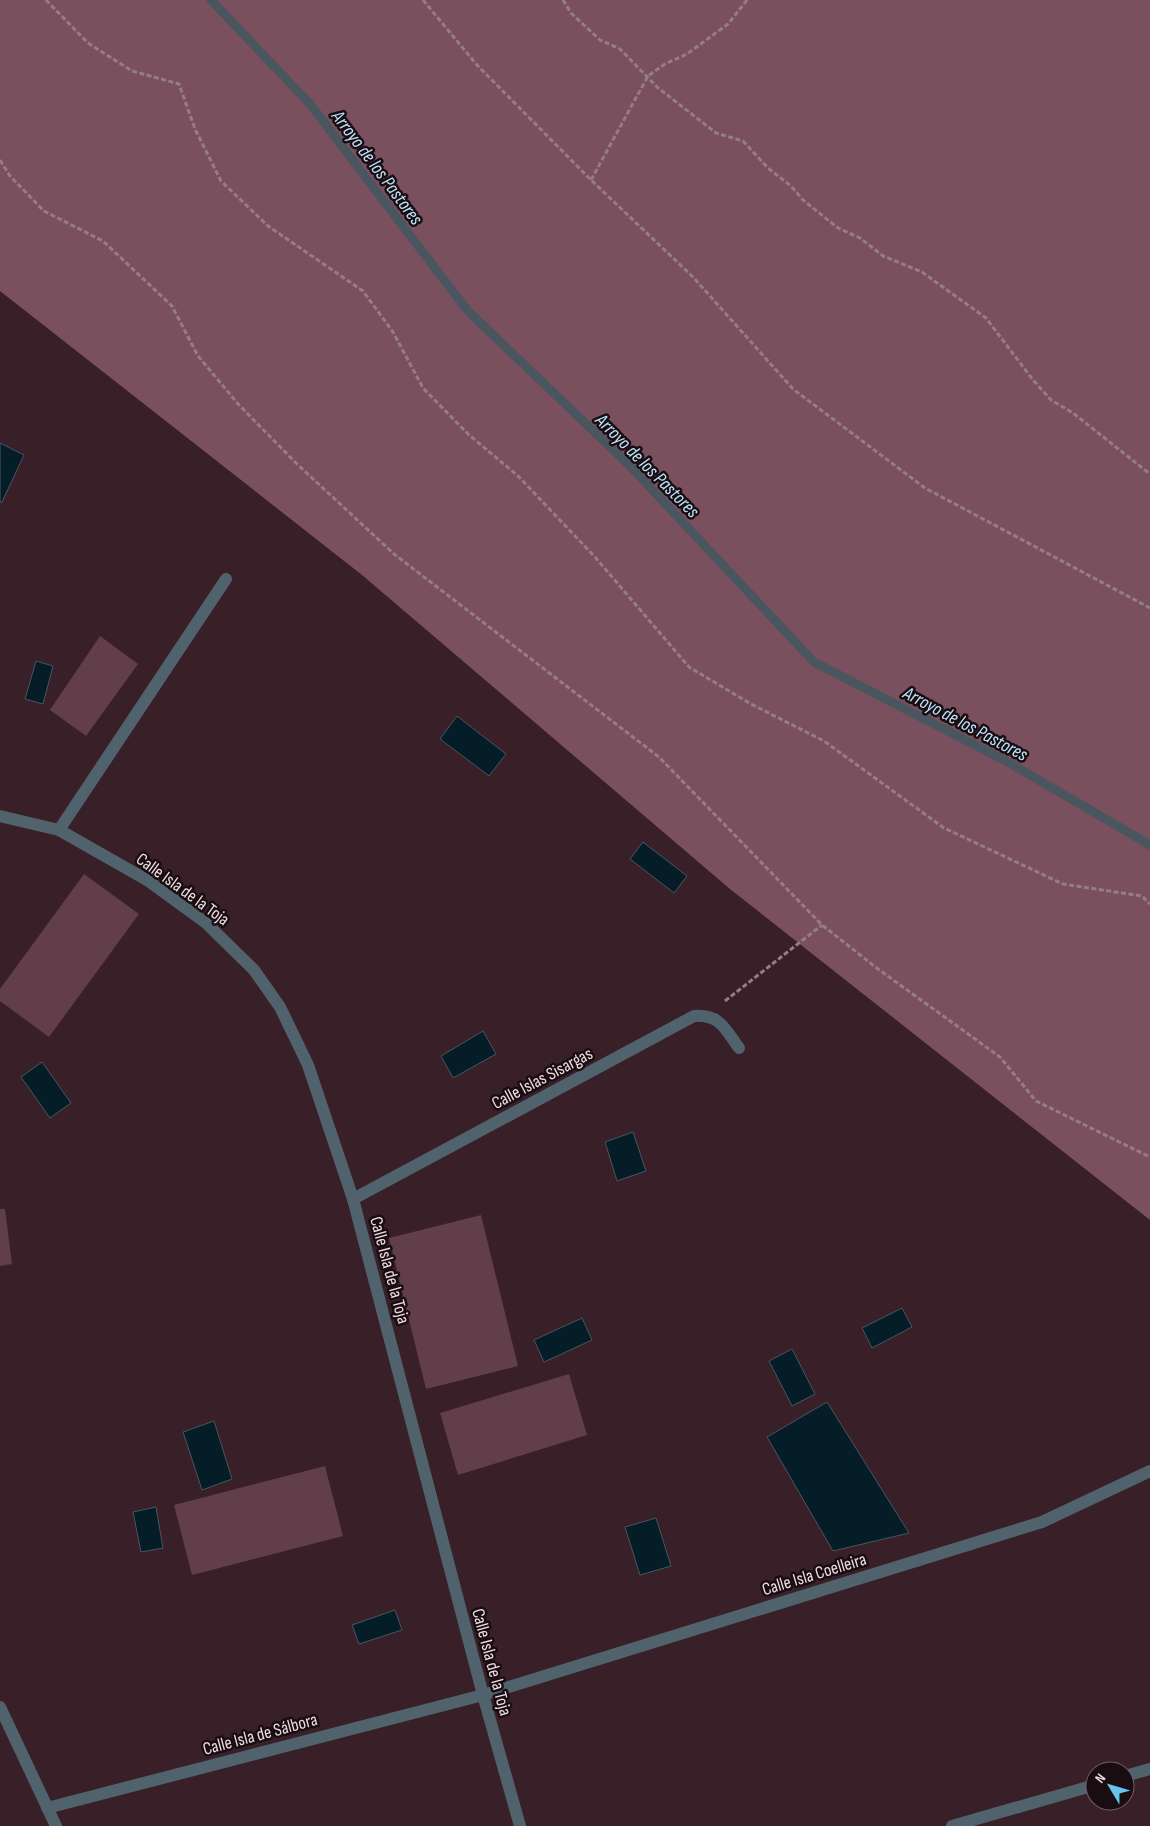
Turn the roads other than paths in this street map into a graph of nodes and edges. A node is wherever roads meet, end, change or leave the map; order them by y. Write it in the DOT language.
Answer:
graph roads {
  1 [pos="226,579"];
  2 [pos="0,816"];
  3 [pos="59,830"];
  4 [pos="739,1048"];
  5 [pos="353,1199"];
  6 [pos="1150,1471"];
  7 [pos="482,1695"];
  8 [pos="0,1707"];
  9 [pos="1150,1769"];
  10 [pos="1135,1773"];
  11 [pos="1085,1788"];
  12 [pos="47,1808"];
  13 [pos="56,1826"];
  14 [pos="520,1826"];
  15 [pos="952,1826"];
  1 -- 3 [label="street"];
  2 -- 3 [label="street, Calle Isla de la Toja"];
  3 -- 5 [label="street, Calle Isla de la Toja"];
  4 -- 5 [label="street, Calle Islas Sisargas"];
  5 -- 7 [label="street, Calle Isla de la Toja"];
  6 -- 7 [label="street, Calle Isla Coelleira"];
  7 -- 12 [label="street, Calle Isla de Sálbora"];
  7 -- 14 [label="street, Calle Isla de la Toja"];
  8 -- 12 [label="street"];
  9 -- 10 [label="street"];
  11 -- 15 [label="street"];
  12 -- 13 [label="street"];
}
